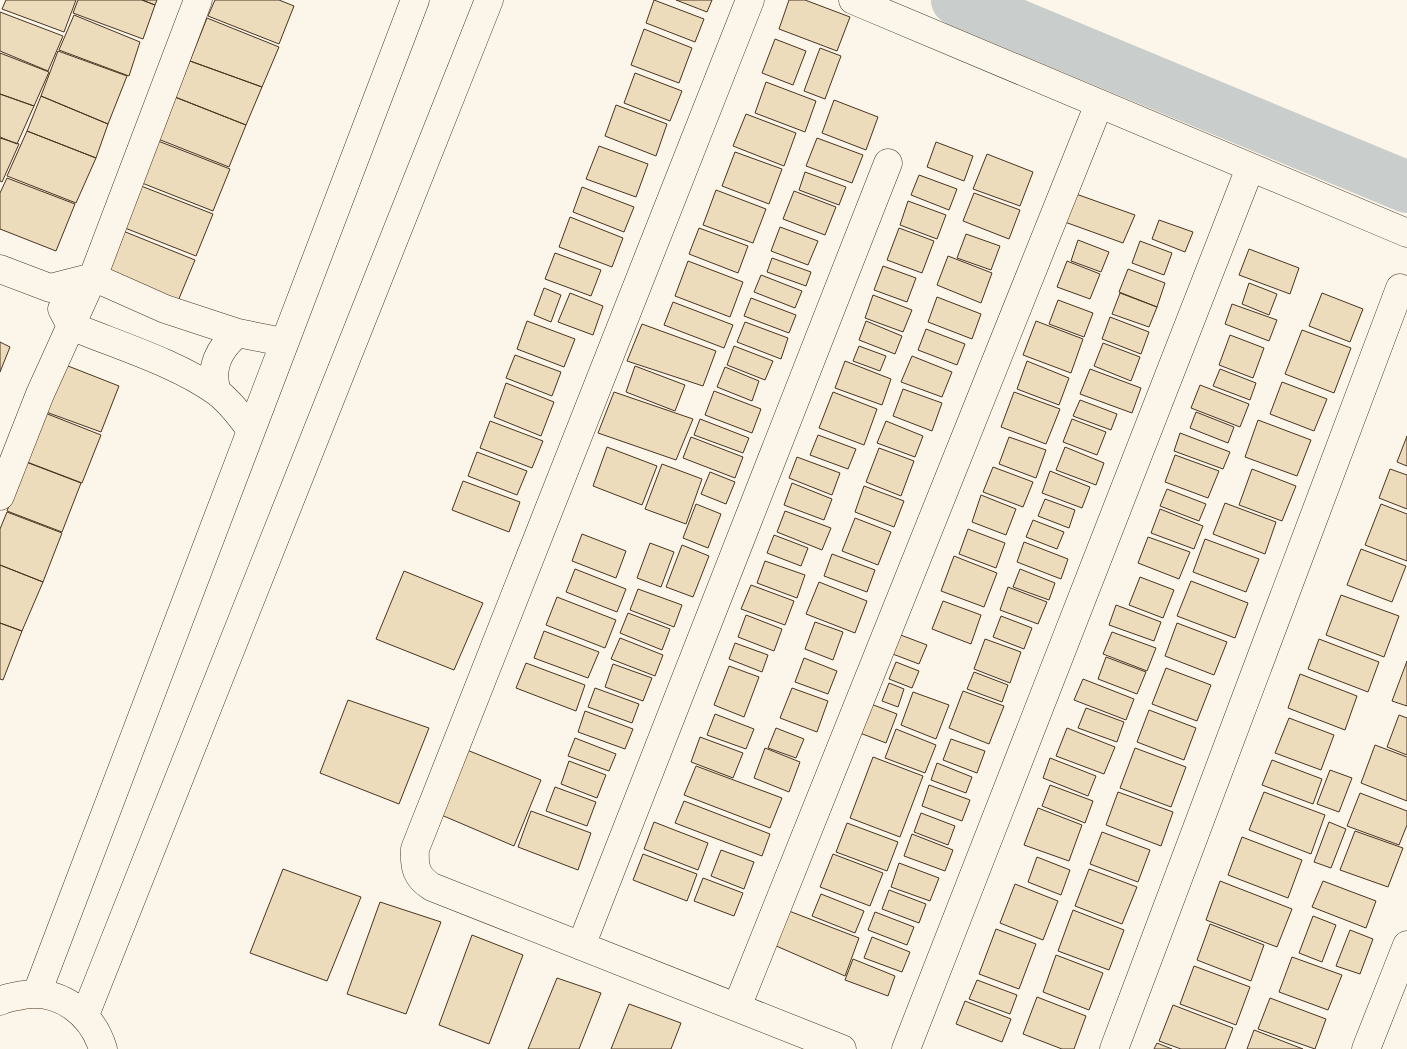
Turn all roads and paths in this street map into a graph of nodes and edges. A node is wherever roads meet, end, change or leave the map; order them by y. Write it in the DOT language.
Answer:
graph roads {
  1 [pos="198,0"];
  2 [pos="415,0"];
  3 [pos="489,0"];
  4 [pos="750,0"];
  5 [pos="853,0"];
  6 [pos="1099,104"];
  7 [pos="888,163"];
  8 [pos="1250,168"];
  9 [pos="1407,233"];
  10 [pos="0,269"];
  11 [pos="93,277"];
  12 [pos="50,288"];
  13 [pos="1400,288"];
  14 [pos="71,326"];
  15 [pos="238,333"];
  16 [pos="283,342"];
  17 [pos="217,392"];
  18 [pos="250,428"];
  19 [pos="0,496"];
  20 [pos="1407,945"];
  21 [pos="581,946"];
  22 [pos="36,993"];
  23 [pos="0,1002"];
  24 [pos="737,1007"];
  25 [pos="85,1015"];
  26 [pos="103,1049"];
  27 [pos="842,1049"];
  28 [pos="906,1049"];
  29 [pos="1114,1049"];
  30 [pos="1366,1049"];
  1 -- 11 [label="street"];
  2 -- 16 [label="street"];
  3 -- 25 [label="street"];
  4 -- 21 [label="street"];
  5 -- 6 [label="street"];
  6 -- 8 [label="street"];
  6 -- 24 [label="street"];
  7 -- 21 [label="street"];
  8 -- 9 [label="street"];
  8 -- 28 [label="street"];
  10 -- 12 [label="street"];
  11 -- 12 [label="street"];
  11 -- 14 [label="street"];
  11 -- 15 [label="street"];
  12 -- 14 [label="street"];
  13 -- 29 [label="street"];
  14 -- 17 [label="street"];
  14 -- 19 [label="street"];
  15 -- 16 [label="street"];
  15 -- 17 [label="street"];
  16 -- 18 [label="street"];
  17 -- 18 [label="street"];
  18 -- 22 [label="street"];
  20 -- 30 [label="street"];
  21 -- 24 [label="street"];
  22 -- 23 [label="street"];
  22 -- 25 [label="street"];
  24 -- 27 [label="street"];
  25 -- 26 [label="street"];
}
